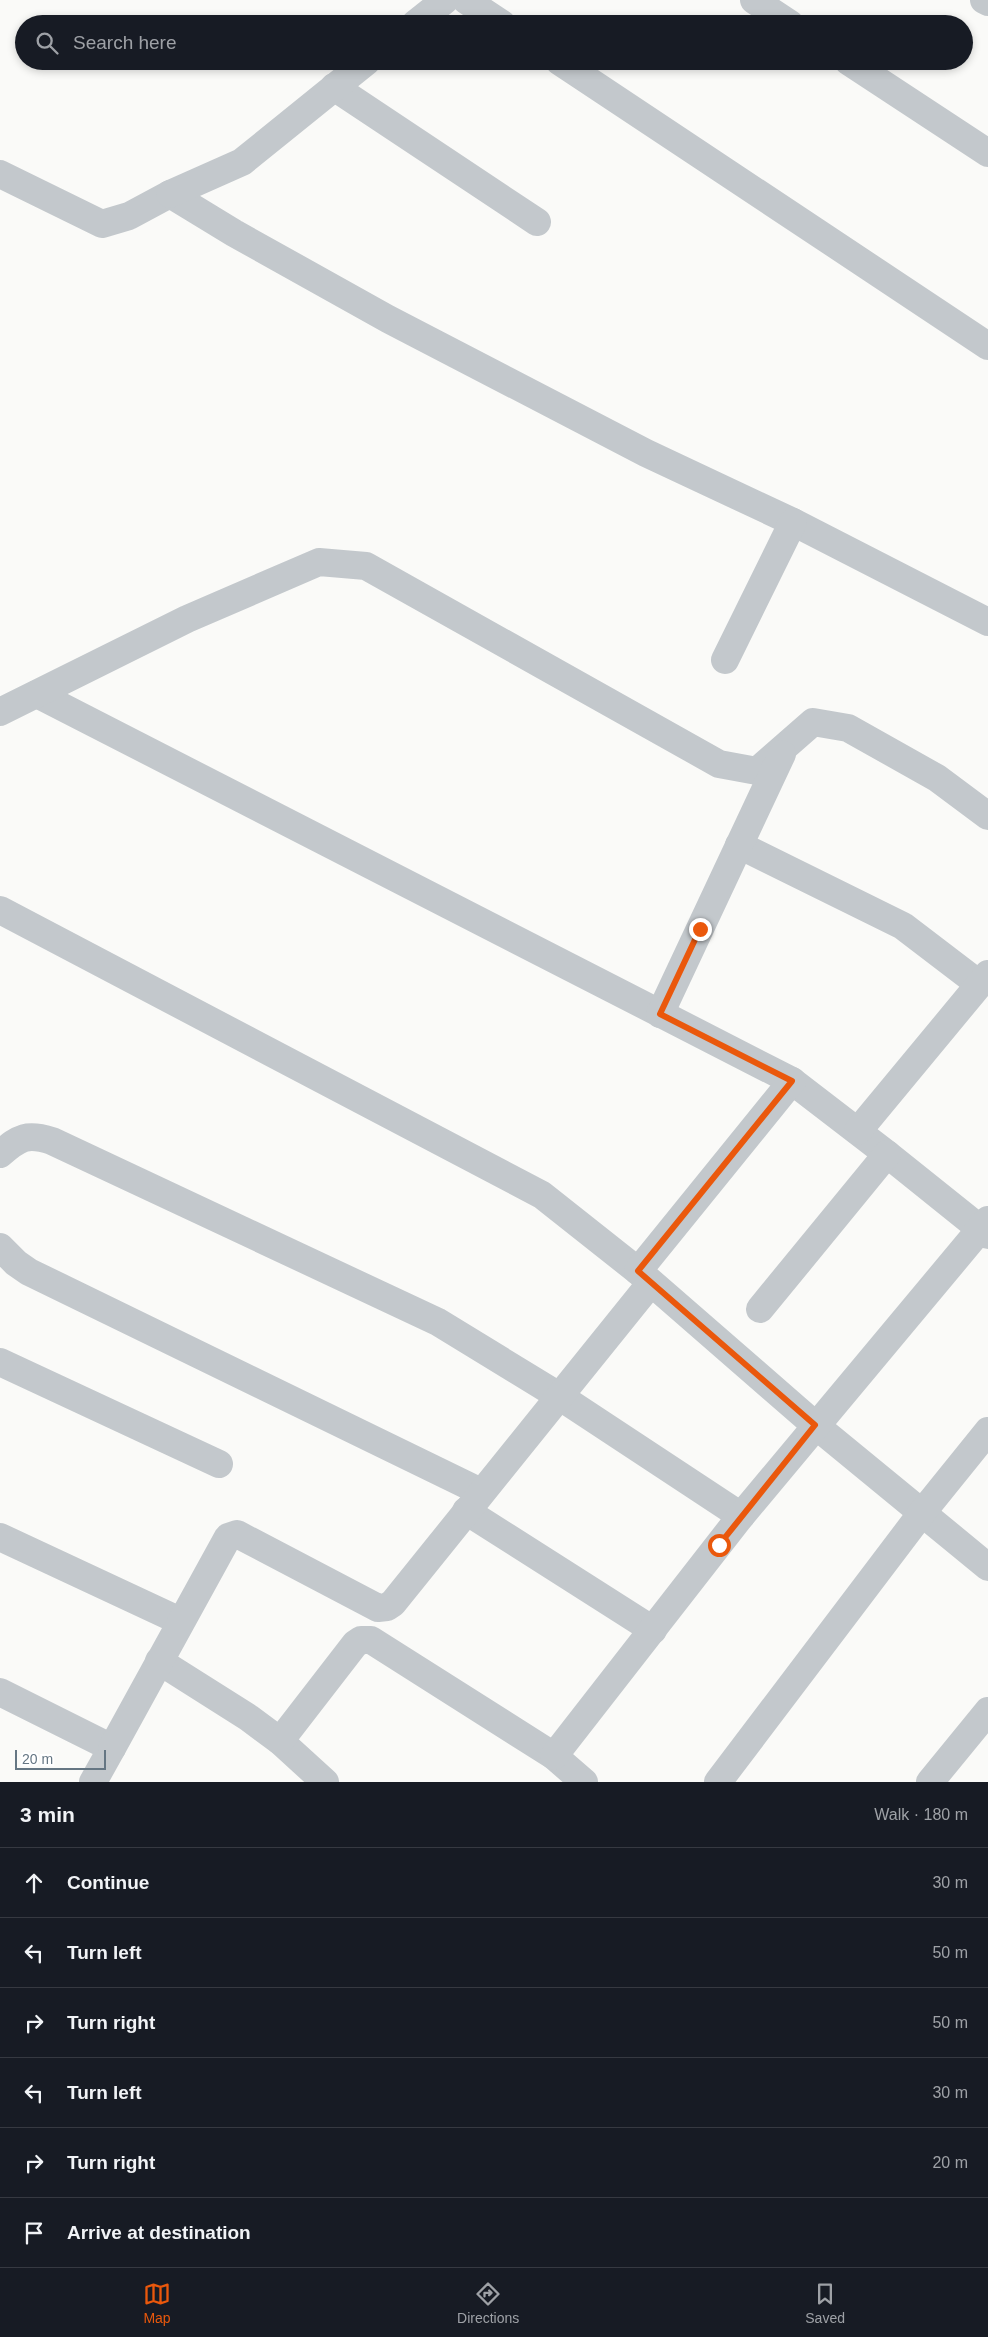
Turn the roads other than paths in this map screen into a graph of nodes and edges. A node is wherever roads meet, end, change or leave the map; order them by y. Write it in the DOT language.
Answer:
graph roads {
  1 [pos="445,0"];
  2 [pos="466,0"];
  3 [pos="754,0"];
  4 [pos="984,0"];
  5 [pos="988,2"];
  6 [pos="426,15"];
  7 [pos="488,15"];
  8 [pos="776,15"];
  9 [pos="356,70"];
  10 [pos="573,70"];
  11 [pos="862,70"];
  12 [pos="334,87"];
  13 [pos="988,152"];
  14 [pos="0,174"];
  15 [pos="170,194"];
  16 [pos="537,222"];
  17 [pos="988,346"];
  18 [pos="793,522"];
  19 [pos="988,622"];
  20 [pos="725,660"];
  21 [pos="37,694"];
  22 [pos="0,712"];
  23 [pos="788,742"];
  24 [pos="988,816"];
  25 [pos="739,845"];
  26 [pos="0,910"];
  27 [pos="984,979"];
  28 [pos="660,1014"];
  29 [pos="792,1081"];
  30 [pos="858,1131"];
  31 [pos="0,1154"];
  32 [pos="887,1154"];
  33 [pos="985,1228"];
  34 [pos="0,1247"];
  35 [pos="644,1277"];
  36 [pos="760,1309"];
  37 [pos="0,1362"];
  38 [pos="559,1396"];
  39 [pos="815,1425"];
  40 [pos="988,1431"];
  41 [pos="219,1464"];
  42 [pos="474,1501"];
  43 [pos="921,1514"];
  44 [pos="741,1516"];
  45 [pos="0,1537"];
  46 [pos="988,1567"];
  47 [pos="393,1603"];
  48 [pos="180,1621"];
  49 [pos="653,1630"];
  50 [pos="371,1640"];
  51 [pos="159,1661"];
  52 [pos="0,1692"];
  53 [pos="988,1711"];
  54 [pos="280,1741"];
  55 [pos="112,1748"];
  56 [pos="554,1756"];
  57 [pos="93,1782"];
  58 [pos="325,1782"];
  59 [pos="584,1782"];
  60 [pos="718,1782"];
  61 [pos="930,1782"];
  1 -- 6 [label="street"];
  2 -- 7 [label="street"];
  3 -- 8 [label="street"];
  4 -- 5 [label="street"];
  9 -- 12 [label="street"];
  10 -- 17 [label="street"];
  11 -- 13 [label="street"];
  12 -- 15 [label="street"];
  12 -- 16 [label="street"];
  14 -- 15 [label="street"];
  15 -- 18 [label="street"];
  18 -- 19 [label="street"];
  18 -- 20 [label="street"];
  21 -- 22 [label="street"];
  21 -- 23 [label="street"];
  21 -- 28 [label="street"];
  23 -- 24 [label="street"];
  23 -- 25 [label="street"];
  25 -- 27 [label="street"];
  25 -- 28 [label="street"];
  26 -- 35 [label="street"];
  27 -- 30 [label="street"];
  28 -- 29 [label="street"];
  29 -- 30 [label="street"];
  29 -- 35 [label="street"];
  30 -- 32 [label="street"];
  31 -- 38 [label="street"];
  32 -- 33 [label="street"];
  32 -- 36 [label="street"];
  33 -- 39 [label="street"];
  34 -- 42 [label="street"];
  35 -- 38 [label="street"];
  35 -- 39 [label="street"];
  37 -- 41 [label="street"];
  38 -- 42 [label="street"];
  38 -- 44 [label="street"];
  39 -- 43 [label="street"];
  39 -- 44 [label="street"];
  40 -- 43 [label="street"];
  42 -- 47 [label="street"];
  42 -- 49 [label="street"];
  43 -- 46 [label="street"];
  43 -- 60 [label="street"];
  44 -- 49 [label="street"];
  45 -- 48 [label="street"];
  47 -- 48 [label="street"];
  47 -- 50 [label="street"];
  48 -- 51 [label="street"];
  49 -- 56 [label="street"];
  50 -- 54 [label="street"];
  50 -- 56 [label="street"];
  51 -- 54 [label="street"];
  51 -- 55 [label="street"];
  52 -- 55 [label="street"];
  53 -- 61 [label="street"];
  54 -- 58 [label="street"];
  55 -- 57 [label="street"];
  56 -- 59 [label="street"];
}
